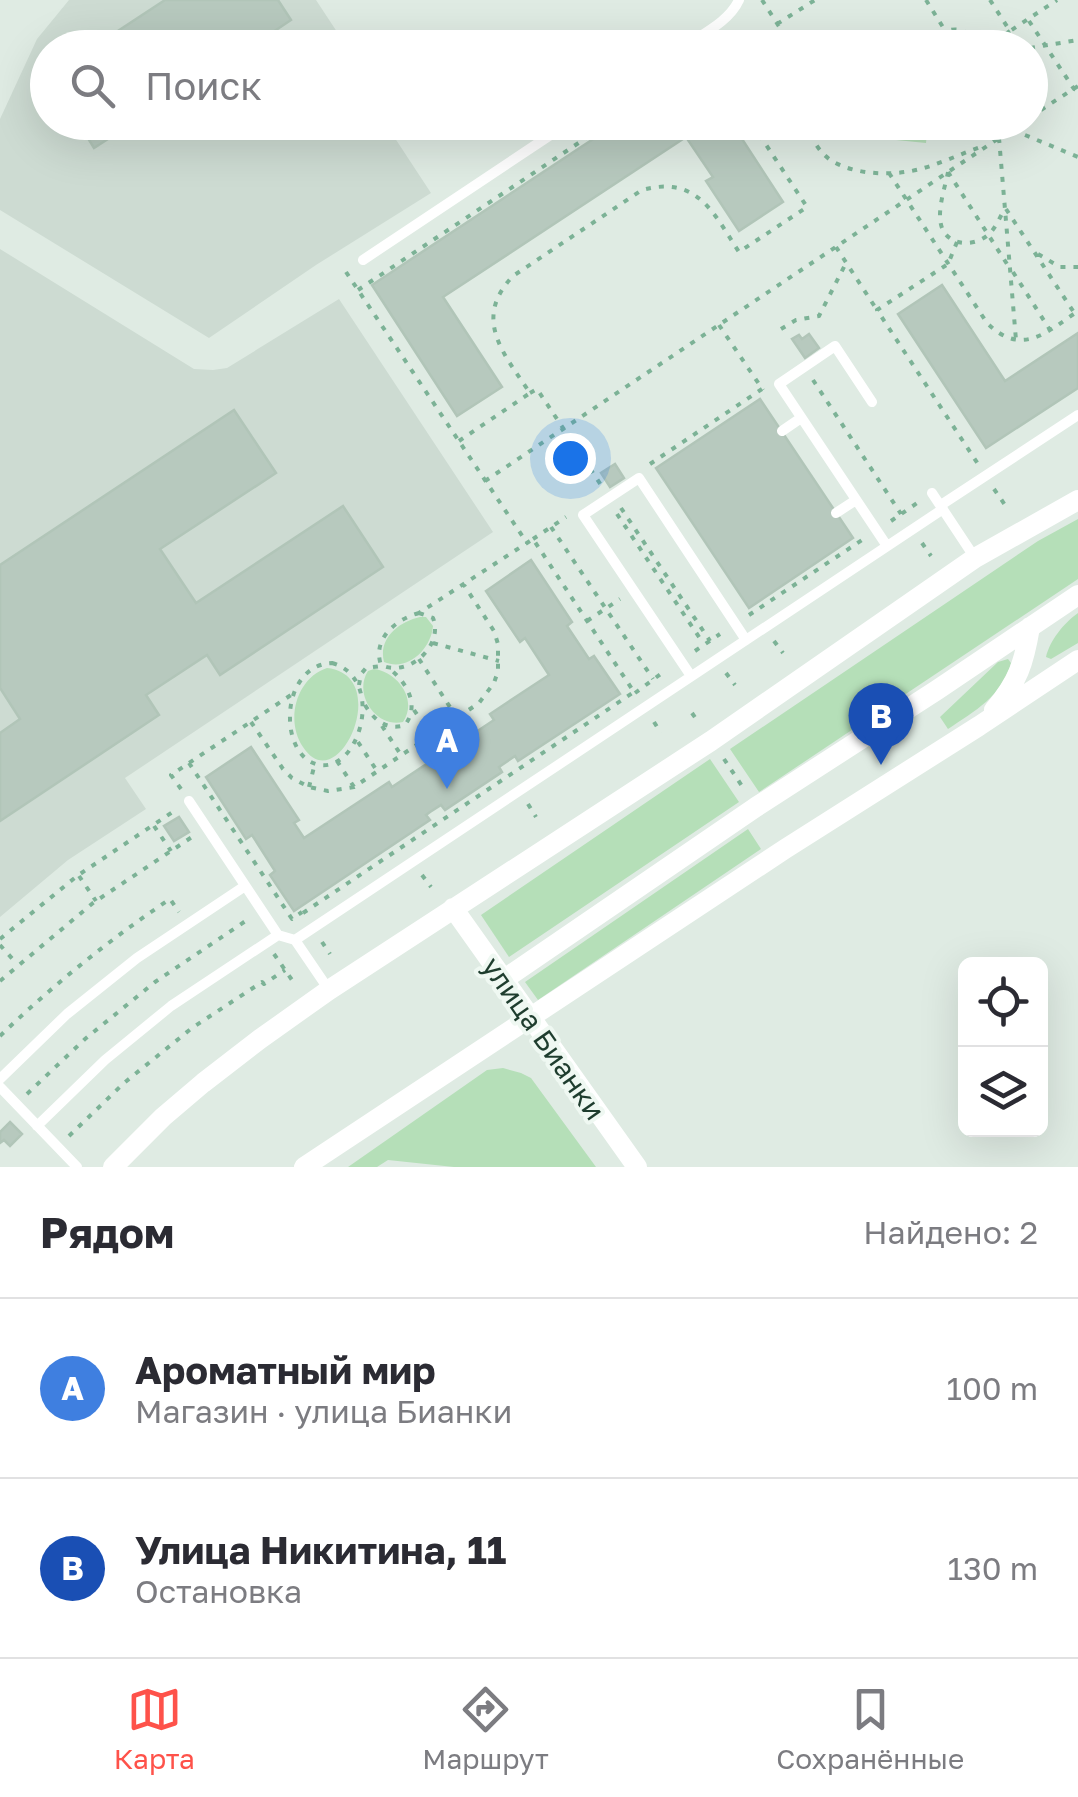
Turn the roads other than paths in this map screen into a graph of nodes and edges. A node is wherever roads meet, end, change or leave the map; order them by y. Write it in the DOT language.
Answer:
graph roads {
  1 [pos="740,0"];
  2 [pos="708,30"];
  3 [pos="543,140"];
  4 [pos="363,260"];
  5 [pos="872,402"];
  6 [pos="1078,415"];
  7 [pos="802,418"];
  8 [pos="782,431"];
  9 [pos="932,493"];
  10 [pos="856,500"];
  11 [pos="1078,500"];
  12 [pos="942,507"];
  13 [pos="836,513"];
  14 [pos="886,546"];
  15 [pos="976,558"];
  16 [pos="1078,595"];
  17 [pos="1030,627"];
  18 [pos="746,640"];
  19 [pos="1078,660"];
  20 [pos="691,676"];
  21 [pos="979,726"];
  22 [pos="189,801"];
  23 [pos="245,886"];
  24 [pos="453,908"];
  25 [pos="278,935"];
  26 [pos="296,940"];
  27 [pos="503,980"];
  28 [pos="329,990"];
  29 [pos="530,1018"];
  30 [pos="0,1079"];
  31 [pos="0,1087"];
  32 [pos="37,1126"];
  33 [pos="77,1167"];
  34 [pos="113,1167"];
  35 [pos="304,1167"];
  36 [pos="636,1167"];
  1 -- 2 [label="lane"];
  3 -- 4 [label="lane"];
  5 -- 7 [label="lane"];
  6 -- 12 [label="lane"];
  7 -- 8 [label="lane"];
  7 -- 10 [label="lane"];
  9 -- 12 [label="lane"];
  10 -- 13 [label="lane"];
  10 -- 14 [label="lane"];
  11 -- 15 [label="street"];
  12 -- 14 [label="lane"];
  12 -- 15 [label="lane"];
  14 -- 18 [label="lane"];
  15 -- 24 [label="street"];
  16 -- 17 [label="street"];
  17 -- 21 [label="street"];
  17 -- 27 [label="street"];
  18 -- 20 [label="lane"];
  18 -- 20 [label="lane"];
  19 -- 21 [label="street"];
  20 -- 26 [label="lane"];
  21 -- 29 [label="street"];
  22 -- 23 [label="lane"];
  23 -- 25 [label="lane"];
  23 -- 30 [label="lane"];
  24 -- 27 [label="street, улица Бианки"];
  24 -- 28 [label="street"];
  25 -- 26 [label="lane"];
  25 -- 32 [label="lane"];
  26 -- 28 [label="lane"];
  27 -- 29 [label="street, улица Бианки"];
  28 -- 34 [label="street"];
  29 -- 35 [label="street"];
  29 -- 36 [label="street, улица Бианки"];
  31 -- 32 [label="lane"];
  32 -- 33 [label="lane"];
}
